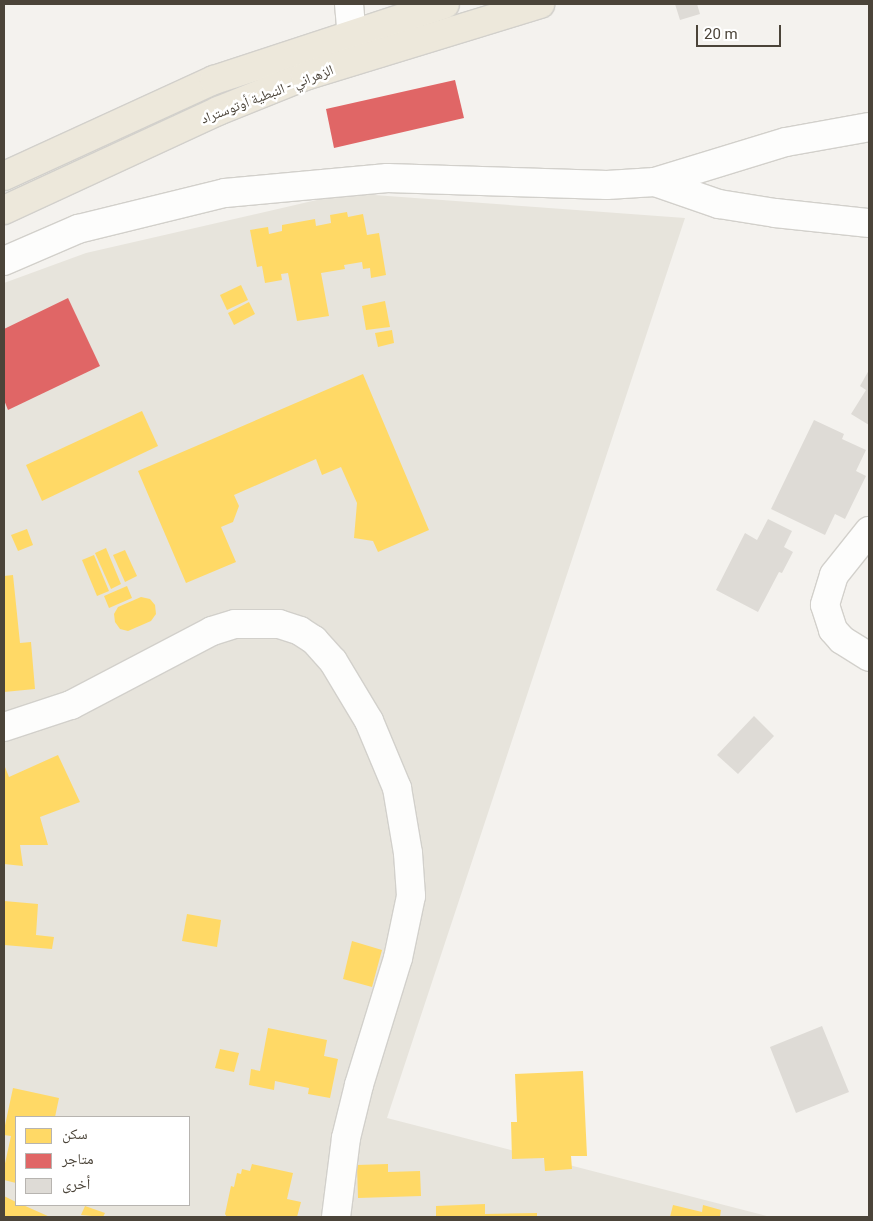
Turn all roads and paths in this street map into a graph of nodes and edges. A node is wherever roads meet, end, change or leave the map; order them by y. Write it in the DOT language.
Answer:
graph roads {
  1 [pos="349,4"];
  2 [pos="445,4"];
  3 [pos="540,4"];
  4 [pos="352,36"];
  5 [pos="869,127"];
  6 [pos="4,176"];
  7 [pos="655,182"];
  8 [pos="4,210"];
  9 [pos="869,223"];
  10 [pos="4,261"];
  11 [pos="869,531"];
  12 [pos="869,657"];
  13 [pos="4,726"];
  14 [pos="336,1217"];
  1 -- 4 [label="street"];
  2 -- 4 [label="highway, الزهراني - النبطية أوتوستراد"];
  3 -- 8 [label="highway, الزهراني - النبطية أوتوستراد"];
  4 -- 6 [label="highway, الزهراني - النبطية أوتوستراد"];
  5 -- 7 [label="street"];
  7 -- 9 [label="street"];
  7 -- 10 [label="street"];
  11 -- 12 [label="street"];
  13 -- 14 [label="street"];
}
